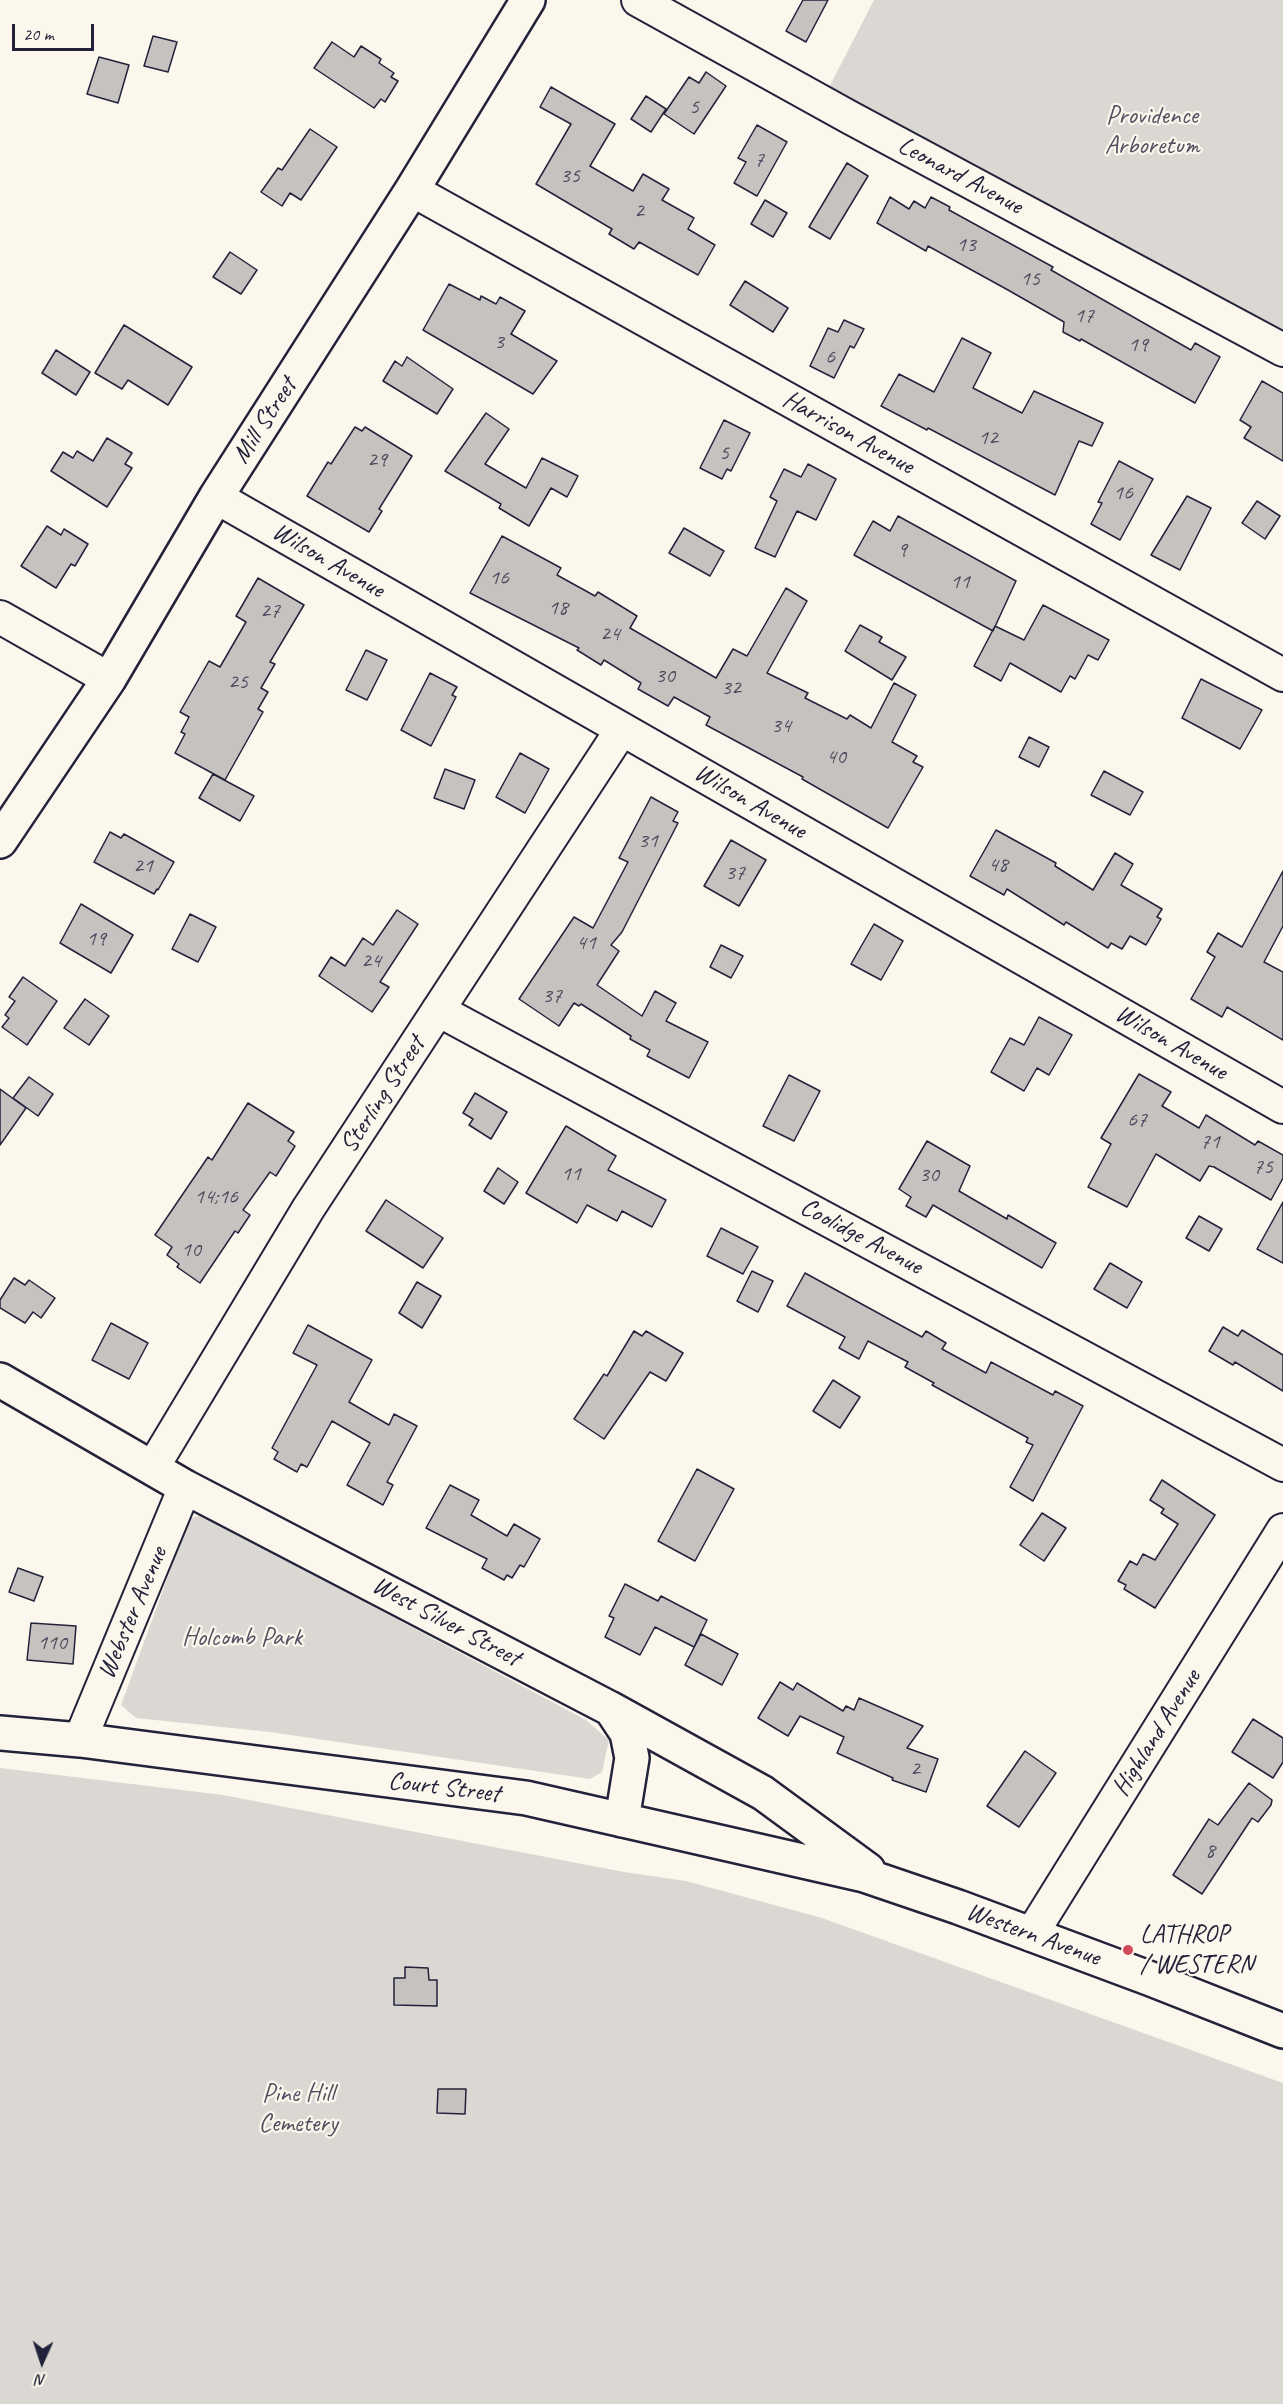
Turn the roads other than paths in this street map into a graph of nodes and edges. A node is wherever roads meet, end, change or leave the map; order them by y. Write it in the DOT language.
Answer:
graph roads {
  1 [pos="528,0"];
  2 [pos="638,0"];
  3 [pos="412,190"];
  4 [pos="1283,350"];
  5 [pos="216,497"];
  6 [pos="0,617"];
  7 [pos="1283,675"];
  8 [pos="109,679"];
  9 [pos="622,729"];
  10 [pos="0,841"];
  11 [pos="438,1010"];
  12 [pos="1283,1107"];
  13 [pos="0,1380"];
  14 [pos="1283,1465"];
  15 [pos="153,1467"];
  16 [pos="186,1486"];
  17 [pos="1283,1530"];
  18 [pos="611,1709"];
  19 [pos="0,1733"];
  20 [pos="80,1740"];
  21 [pos="622,1820"];
  22 [pos="882,1880"];
  23 [pos="1031,1935"];
  24 [pos="1283,2031"];
  1 -- 3 [label="main road, Mill Street"];
  2 -- 4 [label="street, Leonard Avenue"];
  3 -- 5 [label="main road, Mill Street"];
  3 -- 7 [label="street, Harrison Avenue"];
  5 -- 8 [label="main road, Mill Street"];
  5 -- 9 [label="street, Wilson Avenue"];
  6 -- 8 [label="street"];
  8 -- 10 [label="main road, Mill Street"];
  9 -- 11 [label="street, Sterling Street"];
  9 -- 12 [label="street, Wilson Avenue"];
  11 -- 14 [label="street, Coolidge Avenue"];
  11 -- 15 [label="street, Sterling Street"];
  13 -- 15 [label="main road, West Silver Street"];
  15 -- 16 [label="main road, West Silver Street"];
  16 -- 18 [label="main road, West Silver Street"];
  16 -- 20 [label="street, Webster Avenue"];
  17 -- 23 [label="street, Highland Avenue"];
  18 -- 21 [label="main road"];
  18 -- 22 [label="main road, West Silver Street"];
  19 -- 20 [label="main road, Court Street"];
  20 -- 21 [label="main road, Court Street"];
  21 -- 22 [label="main road, Court Street"];
  22 -- 23 [label="main road, Western Avenue"];
  23 -- 24 [label="main road, Western Avenue"];
}
